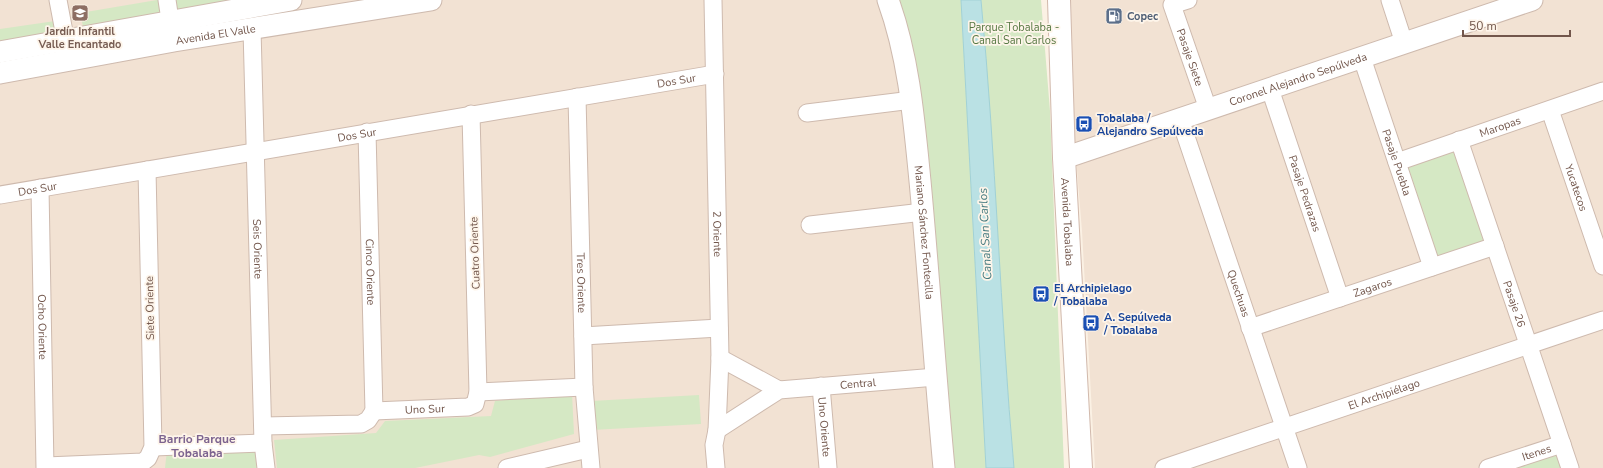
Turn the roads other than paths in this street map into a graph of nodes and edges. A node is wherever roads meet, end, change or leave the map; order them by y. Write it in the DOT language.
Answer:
graph roads {
  1 [pos="58,0"];
  2 [pos="286,0"];
  3 [pos="432,0"];
  4 [pos="713,0"];
  5 [pos="888,0"];
  6 [pos="1058,0"];
  7 [pos="1188,0"];
  8 [pos="1390,0"];
  9 [pos="1532,0"];
  10 [pos="403,2"];
  11 [pos="169,10"];
  12 [pos="287,23"];
  13 [pos="252,29"];
  14 [pos="174,41"];
  15 [pos="1404,43"];
  16 [pos="67,49"];
  17 [pos="0,52"];
  18 [pos="1362,58"];
  19 [pos="0,73"];
  20 [pos="715,74"];
  21 [pos="1270,89"];
  22 [pos="1603,91"];
  23 [pos="577,97"];
  24 [pos="912,100"];
  25 [pos="1208,109"];
  26 [pos="1550,110"];
  27 [pos="807,113"];
  28 [pos="471,114"];
  29 [pos="1180,119"];
  30 [pos="367,132"];
  31 [pos="1459,140"];
  32 [pos="256,151"];
  33 [pos="1064,158"];
  34 [pos="1397,162"];
  35 [pos="147,170"];
  36 [pos="40,188"];
  37 [pos="0,195"];
  38 [pos="923,212"];
  39 [pos="810,225"];
  40 [pos="1495,246"];
  41 [pos="1603,266"];
  42 [pos="1432,267"];
  43 [pos="1340,298"];
  44 [pos="1603,320"];
  45 [pos="719,328"];
  46 [pos="1250,328"];
  47 [pos="583,336"];
  48 [pos="1529,345"];
  49 [pos="720,358"];
  50 [pos="936,377"];
  51 [pos="821,386"];
  52 [pos="584,387"];
  53 [pos="779,390"];
  54 [pos="478,392"];
  55 [pos="374,411"];
  56 [pos="263,426"];
  57 [pos="1284,427"];
  58 [pos="717,430"];
  59 [pos="263,443"];
  60 [pos="1562,444"];
  61 [pos="153,447"];
  62 [pos="588,449"];
  63 [pos="46,467"];
  64 [pos="1495,467"];
  65 [pos="266,468"];
  66 [pos="507,468"];
  67 [pos="591,468"];
  68 [pos="716,468"];
  69 [pos="828,468"];
  70 [pos="944,468"];
  71 [pos="1081,468"];
  72 [pos="1164,468"];
  73 [pos="1298,468"];
  74 [pos="1570,468"];
  1 -- 16 [label="street"];
  2 -- 11 [label="street, Avenida El Valle"];
  2 -- 12 [label="street"];
  3 -- 10 [label="street, Avenida El Valle"];
  4 -- 20 [label="street, 2 Oriente"];
  5 -- 24 [label="street, Mariano Sánchez Fontecilla"];
  6 -- 33 [label="main road, Avenida Tobalaba"];
  7 -- 25 [label="street, Pasaje Siete"];
  8 -- 15 [label="street"];
  9 -- 15 [label="street, Coronel Alejandro Sepúlveda"];
  10 -- 12 [label="street, Avenida El Valle"];
  11 -- 14 [label="street"];
  11 -- 16 [label="street, Avenida El Valle"];
  12 -- 13 [label="street, Avenida El Valle"];
  13 -- 14 [label="street, Avenida El Valle"];
  13 -- 32 [label="street, Seis Oriente"];
  14 -- 16 [label="street, Avenida El Valle"];
  15 -- 18 [label="street, Coronel Alejandro Sepúlveda"];
  16 -- 17 [label="street, Avenida El Valle"];
  16 -- 19 [label="street, Avenida El Valle"];
  18 -- 21 [label="street, Coronel Alejandro Sepúlveda"];
  18 -- 34 [label="street, Pasaje Puebla"];
  20 -- 23 [label="street, Dos Sur"];
  20 -- 45 [label="street, 2 Oriente"];
  21 -- 25 [label="street, Coronel Alejandro Sepúlveda"];
  21 -- 43 [label="street, Pasaje Pedrazas"];
  22 -- 26 [label="street, Maropas"];
  23 -- 28 [label="street, Dos Sur"];
  23 -- 47 [label="street, Tres Oriente"];
  24 -- 27 [label="street"];
  24 -- 38 [label="street, Mariano Sánchez Fontecilla"];
  25 -- 29 [label="street, Coronel Alejandro Sepúlveda"];
  26 -- 31 [label="street, Maropas"];
  26 -- 41 [label="street, Yucatecos"];
  28 -- 30 [label="street, Dos Sur"];
  28 -- 54 [label="street, Cuatro Oriente"];
  29 -- 33 [label="street, Coronel Alejandro Sepúlveda"];
  29 -- 46 [label="street, Quechuas"];
  30 -- 32 [label="street, Dos Sur"];
  30 -- 55 [label="street, Cinco Oriente"];
  31 -- 34 [label="street, Maropas"];
  31 -- 40 [label="street, Pasaje 26"];
  32 -- 35 [label="street, Dos Sur"];
  32 -- 56 [label="street, Seis Oriente"];
  33 -- 71 [label="main road, Avenida Tobalaba"];
  34 -- 42 [label="street, Pasaje Puebla"];
  35 -- 36 [label="street, Dos Sur"];
  35 -- 61 [label="street, Siete Oriente"];
  36 -- 37 [label="street, Dos Sur"];
  36 -- 63 [label="street, Ocho Oriente"];
  38 -- 39 [label="street"];
  38 -- 50 [label="street, Mariano Sánchez Fontecilla"];
  40 -- 42 [label="street, Zagaros"];
  40 -- 48 [label="street, Pasaje 26"];
  42 -- 43 [label="street, Zagaros"];
  43 -- 46 [label="street, Zagaros"];
  44 -- 48 [label="street, El Archipiélago"];
  45 -- 47 [label="street"];
  45 -- 49 [label="street, 2 Oriente"];
  46 -- 57 [label="street, Quechuas"];
  47 -- 52 [label="street, Tres Oriente"];
  48 -- 57 [label="street, El Archipiélago"];
  48 -- 60 [label="street, Pasaje 26"];
  49 -- 53 [label="street"];
  49 -- 58 [label="street, 2 Oriente"];
  50 -- 51 [label="street, Central"];
  50 -- 70 [label="street, Mariano Sánchez Fontecilla"];
  51 -- 53 [label="street, Central"];
  51 -- 69 [label="street, Uno Oriente"];
  52 -- 54 [label="street"];
  52 -- 62 [label="street, Tres Oriente"];
  53 -- 58 [label="street, Central"];
  54 -- 55 [label="street, Uno Sur"];
  55 -- 56 [label="street"];
  56 -- 59 [label="street, Seis Oriente"];
  57 -- 72 [label="street, El Archipiélago"];
  57 -- 73 [label="street, Quechuas"];
  58 -- 68 [label="street, 2 Oriente"];
  59 -- 61 [label="street"];
  59 -- 65 [label="street, Seis Oriente"];
  60 -- 64 [label="street, Itenes"];
  60 -- 74 [label="street, Pasaje 26"];
  61 -- 63 [label="street"];
  62 -- 66 [label="street"];
  62 -- 67 [label="street, Tres Oriente"];
}
